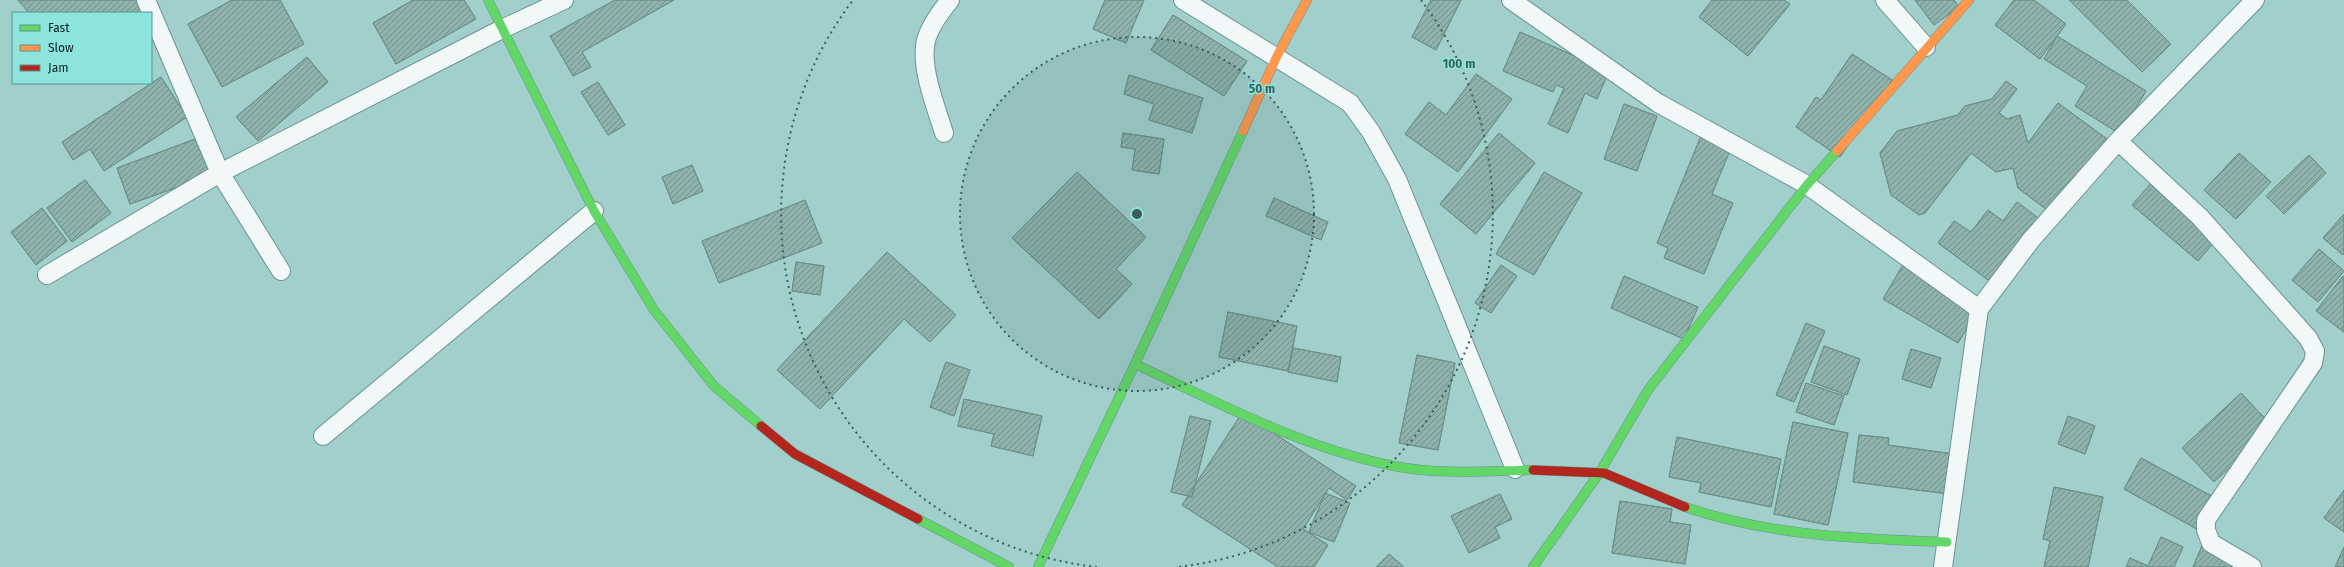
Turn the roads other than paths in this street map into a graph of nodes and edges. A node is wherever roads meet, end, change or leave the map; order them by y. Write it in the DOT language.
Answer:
graph roads {
  1 [pos="146,0"];
  2 [pos="488,0"];
  3 [pos="564,0"];
  4 [pos="950,0"];
  5 [pos="1183,0"];
  6 [pos="1306,0"];
  7 [pos="1511,0"];
  8 [pos="1885,0"];
  9 [pos="1968,0"];
  10 [pos="2256,0"];
  11 [pos="151,12"];
  12 [pos="152,14"];
  13 [pos="502,29"];
  14 [pos="1926,47"];
  15 [pos="1277,56"];
  16 [pos="944,133"];
  17 [pos="2118,141"];
  18 [pos="220,173"];
  19 [pos="1807,185"];
  20 [pos="594,211"];
  21 [pos="281,271"];
  22 [pos="47,275"];
  23 [pos="1979,309"];
  24 [pos="1135,364"];
  25 [pos="323,436"];
  26 [pos="1515,469"];
  27 [pos="1600,472"];
  28 [pos="1947,542"];
  29 [pos="1009,567"];
  30 [pos="1038,567"];
  31 [pos="1533,567"];
  32 [pos="1943,567"];
  33 [pos="2252,567"];
  1 -- 11 [label="street"];
  2 -- 13 [label="street"];
  3 -- 13 [label="street"];
  4 -- 16 [label="street"];
  5 -- 15 [label="street"];
  6 -- 15 [label="street"];
  7 -- 19 [label="street"];
  8 -- 14 [label="street"];
  9 -- 14 [label="street"];
  10 -- 17 [label="street"];
  12 -- 18 [label="street"];
  13 -- 18 [label="street"];
  13 -- 20 [label="street"];
  14 -- 19 [label="street"];
  15 -- 24 [label="street"];
  15 -- 26 [label="street"];
  17 -- 23 [label="street"];
  17 -- 33 [label="street"];
  18 -- 21 [label="street"];
  18 -- 22 [label="street"];
  19 -- 23 [label="street"];
  19 -- 27 [label="street"];
  20 -- 25 [label="street"];
  20 -- 29 [label="street"];
  23 -- 28 [label="street"];
  24 -- 26 [label="street"];
  24 -- 30 [label="street"];
  26 -- 27 [label="street"];
  27 -- 28 [label="street"];
  27 -- 31 [label="street"];
  28 -- 32 [label="street"];
}
